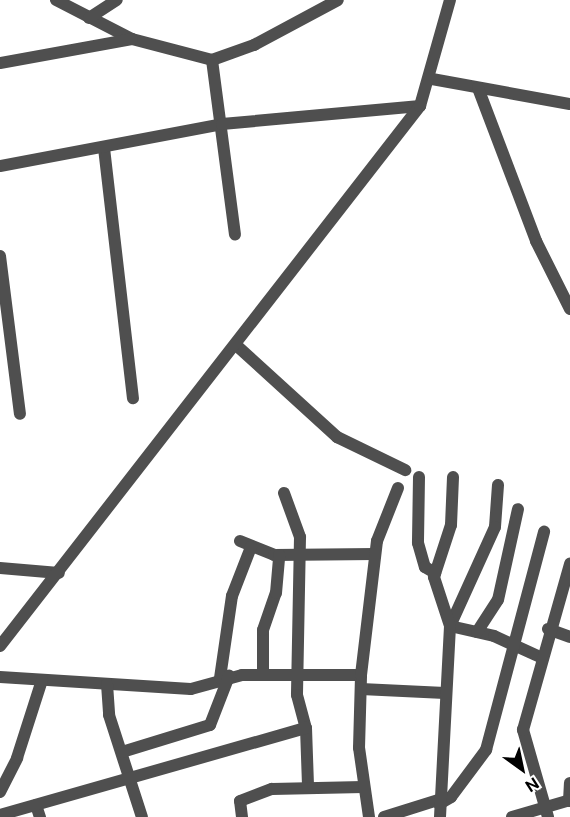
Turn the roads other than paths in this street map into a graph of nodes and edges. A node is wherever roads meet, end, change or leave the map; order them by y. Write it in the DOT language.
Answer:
graph roads {
  1 [pos="57,0"];
  2 [pos="117,0"];
  3 [pos="338,0"];
  4 [pos="450,0"];
  5 [pos="89,18"];
  6 [pos="132,39"];
  7 [pos="212,60"];
  8 [pos="0,63"];
  9 [pos="432,79"];
  10 [pos="478,88"];
  11 [pos="570,104"];
  12 [pos="420,106"];
  13 [pos="222,124"];
  14 [pos="104,148"];
  15 [pos="0,166"];
  16 [pos="235,234"];
  17 [pos="0,256"];
  18 [pos="570,309"];
  19 [pos="236,345"];
  20 [pos="133,398"];
  21 [pos="20,414"];
  22 [pos="405,471"];
  23 [pos="419,477"];
  24 [pos="453,477"];
  25 [pos="498,485"];
  26 [pos="398,488"];
  27 [pos="284,493"];
  28 [pos="518,509"];
  29 [pos="544,532"];
  30 [pos="375,554"];
  31 [pos="279,555"];
  32 [pos="300,555"];
  33 [pos="570,564"];
  34 [pos="0,568"];
  35 [pos="59,573"];
  36 [pos="435,573"];
  37 [pos="450,626"];
  38 [pos="548,629"];
  39 [pos="477,632"];
  40 [pos="570,637"];
  41 [pos="515,645"];
  42 [pos="0,646"];
  43 [pos="540,657"];
  44 [pos="301,673"];
  45 [pos="263,674"];
  46 [pos="361,675"];
  47 [pos="0,677"];
  48 [pos="225,677"];
  49 [pos="42,681"];
  50 [pos="107,684"];
  51 [pos="361,689"];
  52 [pos="445,693"];
  53 [pos="306,728"];
  54 [pos="122,752"];
  55 [pos="130,776"];
  56 [pos="570,783"];
  57 [pos="308,786"];
  58 [pos="363,788"];
  59 [pos="0,792"];
  60 [pos="570,801"];
  61 [pos="439,802"];
  62 [pos="38,811"];
  63 [pos="547,811"];
  64 [pos="0,815"];
  65 [pos="140,816"];
  66 [pos="242,817"];
  67 [pos="369,817"];
  68 [pos="384,817"];
  69 [pos="440,817"];
  70 [pos="512,817"];
  1 -- 5 [label="street"];
  2 -- 5 [label="street"];
  3 -- 7 [label="street"];
  4 -- 9 [label="street"];
  5 -- 6 [label="street"];
  6 -- 7 [label="street"];
  6 -- 8 [label="street"];
  7 -- 13 [label="street"];
  9 -- 10 [label="street"];
  9 -- 12 [label="street"];
  10 -- 11 [label="street"];
  10 -- 18 [label="street"];
  12 -- 13 [label="street"];
  12 -- 19 [label="street"];
  13 -- 14 [label="street"];
  13 -- 16 [label="street"];
  14 -- 15 [label="street"];
  14 -- 20 [label="street"];
  17 -- 21 [label="street"];
  19 -- 22 [label="street"];
  19 -- 35 [label="street"];
  23 -- 36 [label="street"];
  24 -- 36 [label="street"];
  25 -- 37 [label="street"];
  26 -- 30 [label="street"];
  27 -- 32 [label="street"];
  28 -- 39 [label="street"];
  29 -- 41 [label="street"];
  30 -- 32 [label="street"];
  30 -- 46 [label="street"];
  31 -- 32 [label="street"];
  31 -- 45 [label="street"];
  31 -- 48 [label="street"];
  32 -- 44 [label="street"];
  33 -- 38 [label="street"];
  34 -- 35 [label="street"];
  35 -- 42 [label="street"];
  36 -- 37 [label="street"];
  37 -- 39 [label="street"];
  37 -- 52 [label="street"];
  38 -- 40 [label="street"];
  38 -- 43 [label="street"];
  39 -- 41 [label="street"];
  41 -- 43 [label="street"];
  41 -- 61 [label="street"];
  43 -- 63 [label="street"];
  44 -- 45 [label="street"];
  44 -- 46 [label="street"];
  44 -- 53 [label="street"];
  45 -- 48 [label="street"];
  46 -- 51 [label="street"];
  47 -- 49 [label="street"];
  48 -- 50 [label="street"];
  48 -- 54 [label="street"];
  49 -- 50 [label="street"];
  49 -- 59 [label="street"];
  50 -- 54 [label="street"];
  51 -- 52 [label="street"];
  51 -- 58 [label="street"];
  52 -- 61 [label="street"];
  53 -- 55 [label="street"];
  53 -- 57 [label="street"];
  54 -- 55 [label="street"];
  55 -- 62 [label="street"];
  55 -- 65 [label="street"];
  56 -- 60 [label="street"];
  57 -- 58 [label="street"];
  57 -- 66 [label="street"];
  58 -- 67 [label="street"];
  60 -- 63 [label="street"];
  61 -- 68 [label="street"];
  61 -- 69 [label="street"];
  62 -- 64 [label="street"];
  63 -- 70 [label="street"];
}
